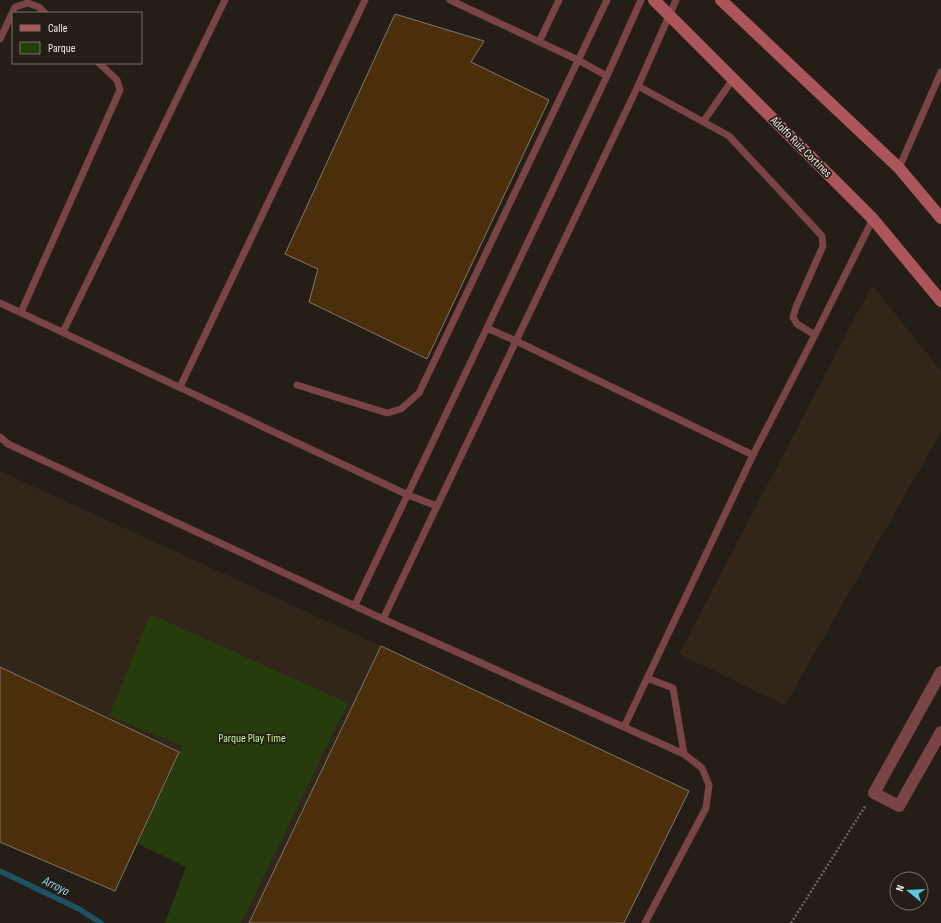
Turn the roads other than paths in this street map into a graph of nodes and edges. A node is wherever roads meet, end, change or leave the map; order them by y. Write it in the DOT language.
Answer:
graph roads {
  1 [pos="225,0"];
  2 [pos="364,0"];
  3 [pos="450,0"];
  4 [pos="559,0"];
  5 [pos="606,0"];
  6 [pos="641,0"];
  7 [pos="654,0"];
  8 [pos="676,0"];
  9 [pos="721,0"];
  10 [pos="13,12"];
  11 [pos="44,12"];
  12 [pos="12,13"];
  13 [pos="669,15"];
  14 [pos="0,39"];
  15 [pos="539,42"];
  16 [pos="578,60"];
  17 [pos="100,64"];
  18 [pos="941,72"];
  19 [pos="607,76"];
  20 [pos="733,79"];
  21 [pos="638,86"];
  22 [pos="703,122"];
  23 [pos="899,168"];
  24 [pos="941,218"];
  25 [pos="873,219"];
  26 [pos="941,301"];
  27 [pos="0,303"];
  28 [pos="21,312"];
  29 [pos="487,328"];
  30 [pos="63,332"];
  31 [pos="815,335"];
  32 [pos="516,341"];
  33 [pos="297,386"];
  34 [pos="180,387"];
  35 [pos="0,437"];
  36 [pos="753,454"];
  37 [pos="408,494"];
  38 [pos="437,506"];
  39 [pos="355,605"];
  40 [pos="383,619"];
  41 [pos="941,672"];
  42 [pos="647,678"];
  43 [pos="624,727"];
  44 [pos="941,732"];
  45 [pos="684,754"];
  46 [pos="645,923"];
  1 -- 30 [label="lane"];
  2 -- 34 [label="lane"];
  3 -- 15 [label="lane"];
  4 -- 15 [label="lane"];
  5 -- 16 [label="lane"];
  6 -- 19 [label="lane"];
  7 -- 13 [label="main road, Adolfo Ruiz Cortines"];
  8 -- 13 [label="lane"];
  9 -- 23 [label="main road"];
  10 -- 11 [label="lane"];
  12 -- 14 [label="lane"];
  13 -- 20 [label="main road, Adolfo Ruiz Cortines"];
  13 -- 21 [label="lane"];
  15 -- 16 [label="lane"];
  16 -- 19 [label="lane"];
  16 -- 33 [label="lane"];
  17 -- 28 [label="lane"];
  18 -- 23 [label="lane"];
  19 -- 29 [label="lane"];
  20 -- 22 [label="lane"];
  20 -- 25 [label="main road, Adolfo Ruiz Cortines"];
  21 -- 22 [label="lane"];
  21 -- 32 [label="lane"];
  22 -- 31 [label="lane"];
  23 -- 24 [label="main road"];
  25 -- 26 [label="main road, Adolfo Ruiz Cortines"];
  25 -- 31 [label="lane"];
  27 -- 28 [label="lane"];
  28 -- 30 [label="lane"];
  29 -- 32 [label="lane"];
  29 -- 37 [label="lane"];
  30 -- 34 [label="lane"];
  31 -- 36 [label="lane"];
  32 -- 36 [label="lane"];
  32 -- 38 [label="lane"];
  34 -- 37 [label="lane"];
  35 -- 39 [label="lane"];
  36 -- 42 [label="lane"];
  37 -- 38 [label="lane"];
  37 -- 39 [label="lane"];
  38 -- 40 [label="lane"];
  39 -- 40 [label="lane"];
  40 -- 43 [label="lane"];
  41 -- 44 [label="street"];
  42 -- 43 [label="lane"];
  42 -- 45 [label="lane"];
  43 -- 45 [label="lane"];
  45 -- 46 [label="lane"];
}
